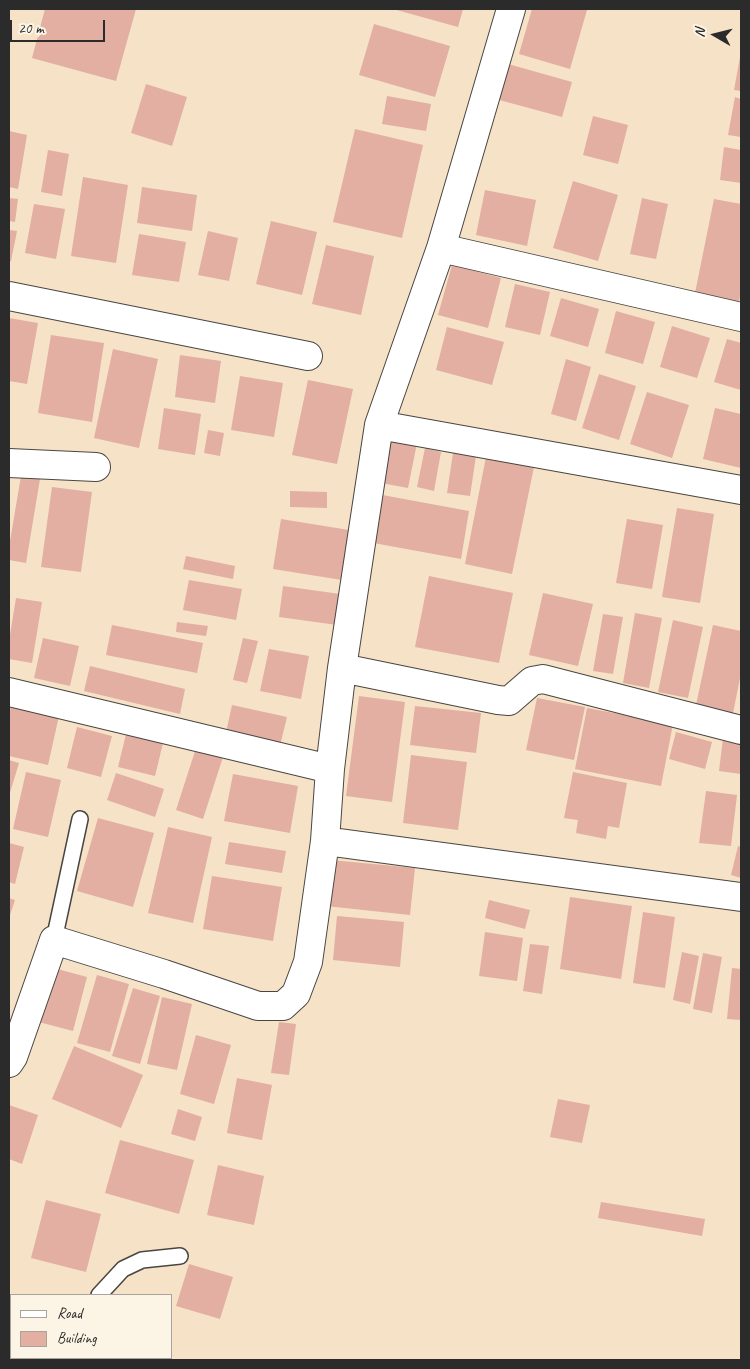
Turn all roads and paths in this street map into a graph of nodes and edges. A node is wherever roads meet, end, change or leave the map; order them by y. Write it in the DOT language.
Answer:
graph roads {
  1 [pos="511,9"];
  2 [pos="441,248"];
  3 [pos="9,296"];
  4 [pos="741,317"];
  5 [pos="308,356"];
  6 [pos="379,425"];
  7 [pos="9,462"];
  8 [pos="96,467"];
  9 [pos="741,490"];
  10 [pos="342,668"];
  11 [pos="9,692"];
  12 [pos="741,730"];
  13 [pos="330,769"];
  14 [pos="80,819"];
  15 [pos="325,841"];
  16 [pos="741,897"];
  17 [pos="54,940"];
  18 [pos="9,1063"];
  19 [pos="180,1256"];
  20 [pos="100,1294"];
  1 -- 2 [label="street"];
  2 -- 4 [label="street"];
  2 -- 6 [label="street"];
  3 -- 5 [label="street"];
  6 -- 9 [label="street"];
  6 -- 10 [label="street"];
  7 -- 8 [label="street"];
  10 -- 12 [label="street"];
  10 -- 13 [label="street"];
  11 -- 13 [label="street"];
  13 -- 15 [label="street"];
  14 -- 17 [label="lane"];
  15 -- 16 [label="street"];
  15 -- 17 [label="street"];
  17 -- 18 [label="street"];
  19 -- 20 [label="lane"];
}
